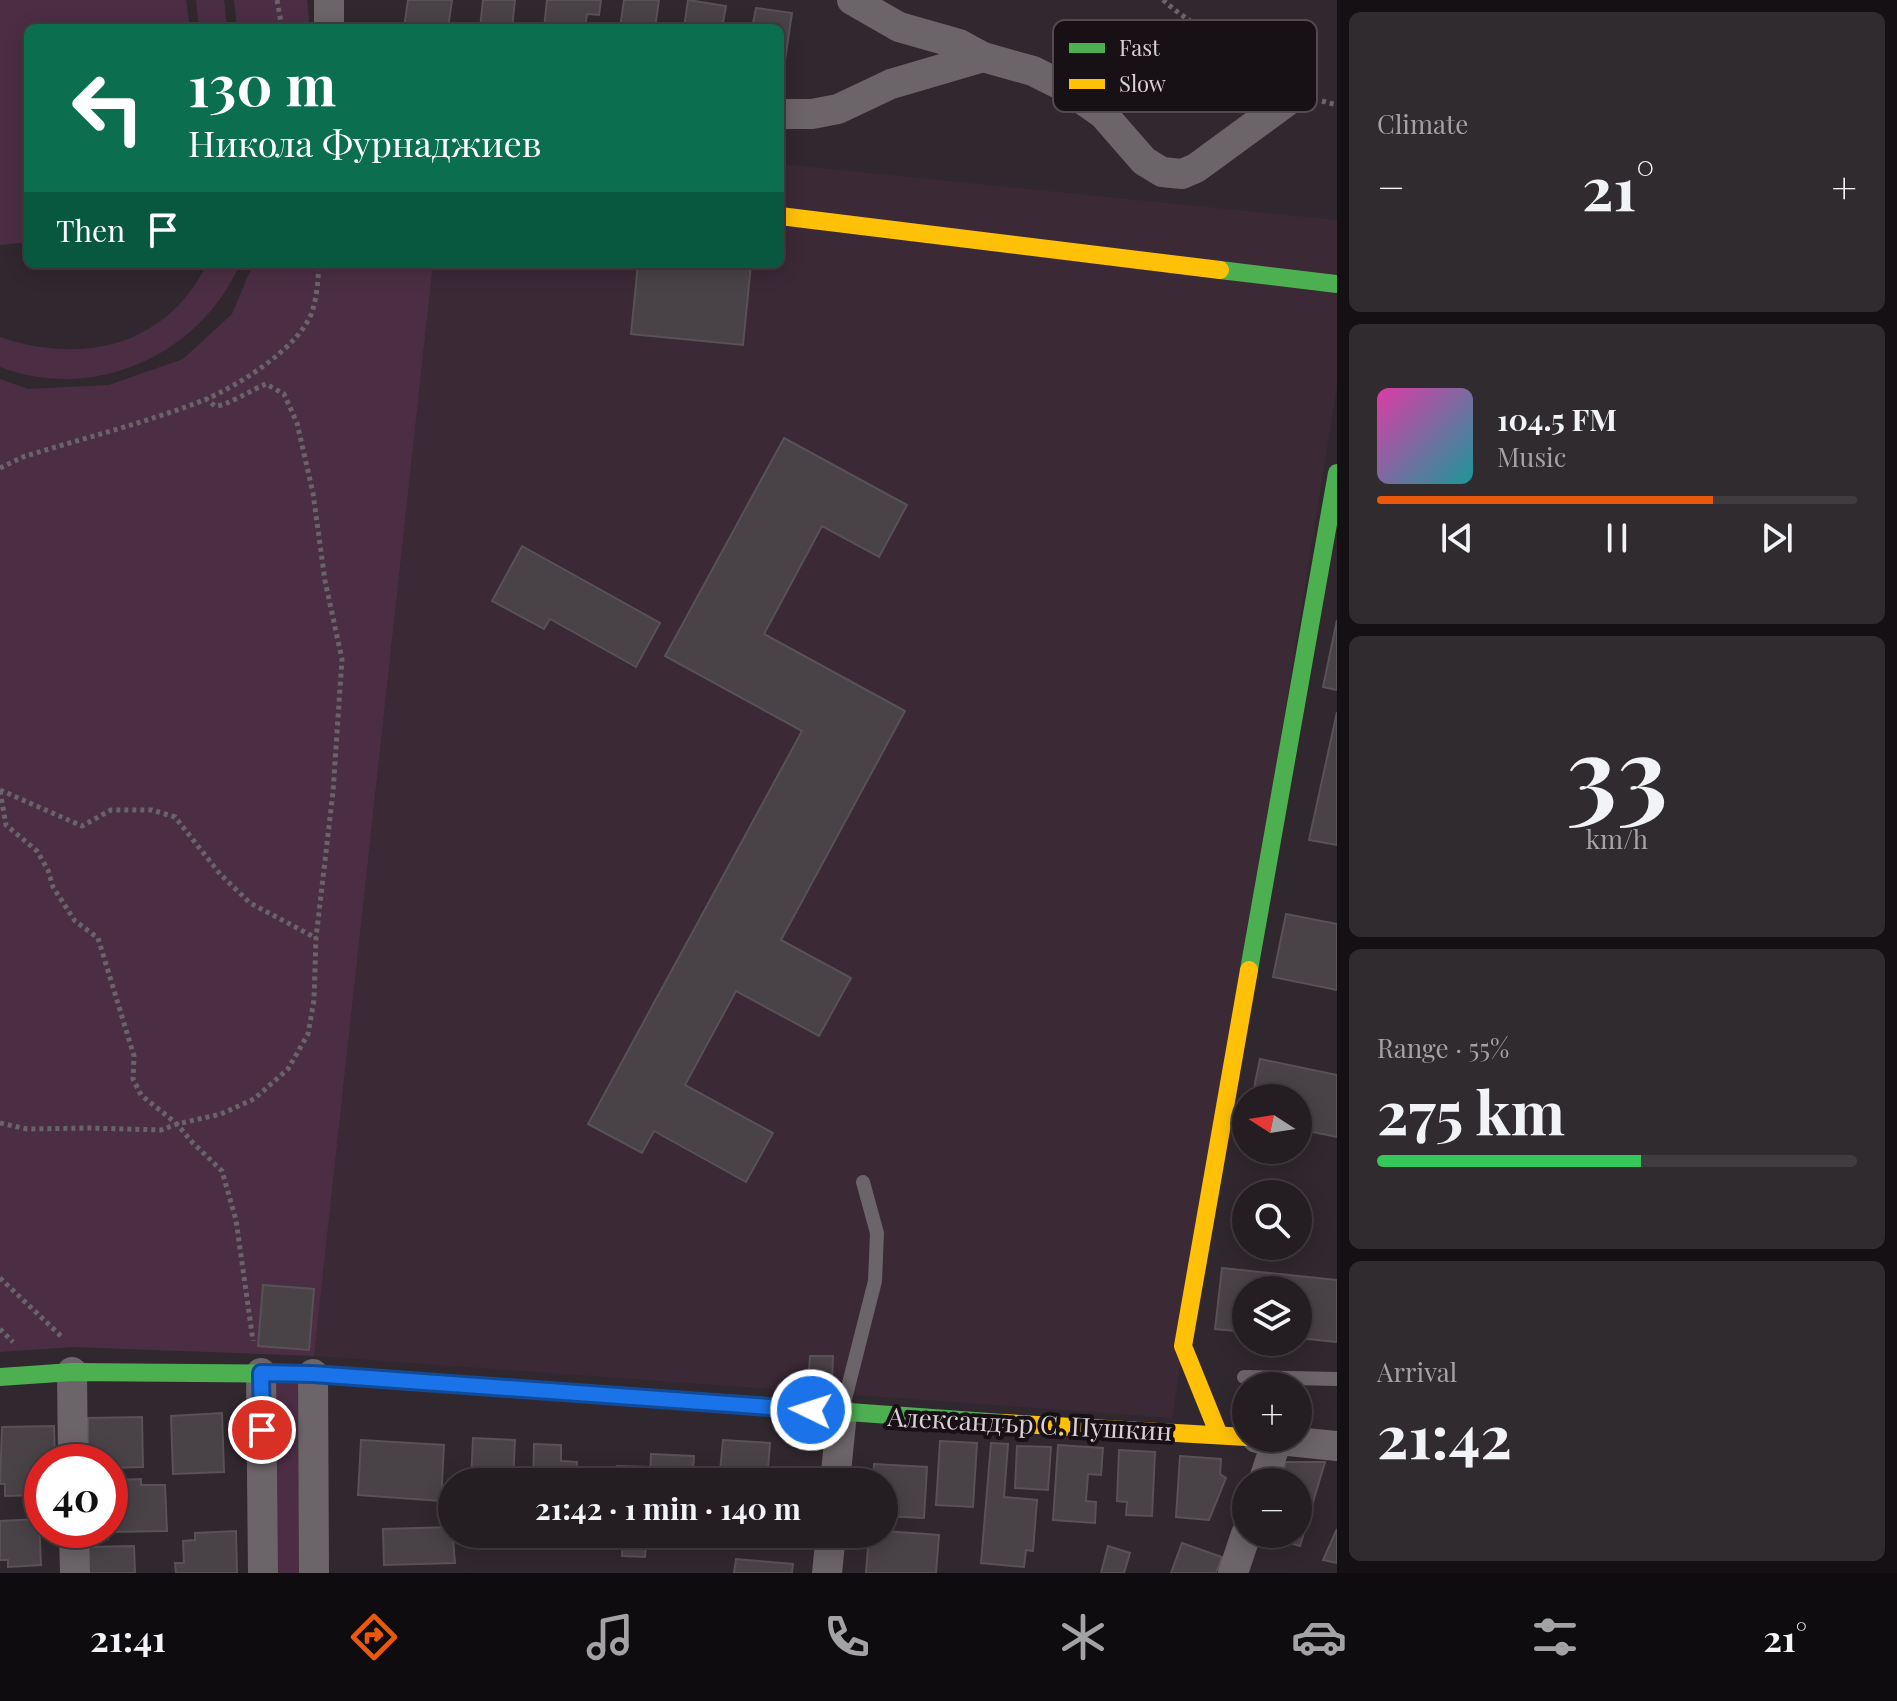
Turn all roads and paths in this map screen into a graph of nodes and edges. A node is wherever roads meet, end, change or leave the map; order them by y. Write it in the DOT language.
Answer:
graph roads {
  1 [pos="277,0"];
  2 [pos="329,0"];
  3 [pos="852,0"];
  4 [pos="1163,0"];
  5 [pos="1187,20"];
  6 [pos="281,24"];
  7 [pos="329,24"];
  8 [pos="983,57"];
  9 [pos="1053,81"];
  10 [pos="1317,100"];
  11 [pos="1337,105"];
  12 [pos="1100,112"];
  13 [pos="1272,112"];
  14 [pos="784,114"];
  15 [pos="784,216"];
  16 [pos="318,268"];
  17 [pos="1337,284"];
  18 [pos="206,399"];
  19 [pos="0,468"];
  20 [pos="1337,473"];
  21 [pos="0,790"];
  22 [pos="316,938"];
  23 [pos="0,1123"];
  24 [pos="177,1124"];
  25 [pos="863,1182"];
  26 [pos="0,1278"];
  27 [pos="72,1372"];
  28 [pos="261,1373"];
  29 [pos="313,1374"];
  30 [pos="0,1377"];
  31 [pos="1312,1378"];
  32 [pos="1337,1379"];
  33 [pos="842,1413"];
  34 [pos="1219,1435"];
  35 [pos="1232,1436"];
  36 [pos="73,1444"];
  37 [pos="1312,1444"];
  38 [pos="1337,1446"];
  39 [pos="836,1468"];
  40 [pos="74,1548"];
  41 [pos="830,1548"];
  42 [pos="1241,1548"];
  43 [pos="75,1573"];
  44 [pos="263,1573"];
  45 [pos="314,1573"];
  46 [pos="827,1573"];
  47 [pos="1233,1573"];
  1 -- 6 [label="path"];
  2 -- 7 [label="street"];
  3 -- 8 [label="street"];
  4 -- 5 [label="path"];
  8 -- 9 [label="street"];
  8 -- 14 [label="street"];
  10 -- 11 [label="path"];
  12 -- 13 [label="street"];
  15 -- 17 [label="street"];
  16 -- 18 [label="path"];
  18 -- 19 [label="path"];
  18 -- 22 [label="path"];
  20 -- 34 [label="street"];
  21 -- 22 [label="path"];
  21 -- 24 [label="path"];
  22 -- 24 [label="path"];
  23 -- 24 [label="path"];
  24 -- 28 [label="path"];
  25 -- 33 [label="lane"];
  26 -- 27 [label="path"];
  27 -- 28 [label="street, Александър С. Пушкин"];
  27 -- 30 [label="street, Александър С. Пушкин"];
  27 -- 36 [label="street"];
  28 -- 29 [label="street, Александър С. Пушкин"];
  28 -- 44 [label="street"];
  29 -- 33 [label="street, Александър С. Пушкин"];
  29 -- 45 [label="street"];
  31 -- 32 [label="lane"];
  33 -- 34 [label="street, Александър С. Пушкин"];
  33 -- 39 [label="street"];
  34 -- 35 [label="street, Александър С. Пушкин"];
  37 -- 38 [label="street"];
  40 -- 43 [label="street"];
  41 -- 46 [label="street"];
  42 -- 47 [label="street"];
}
